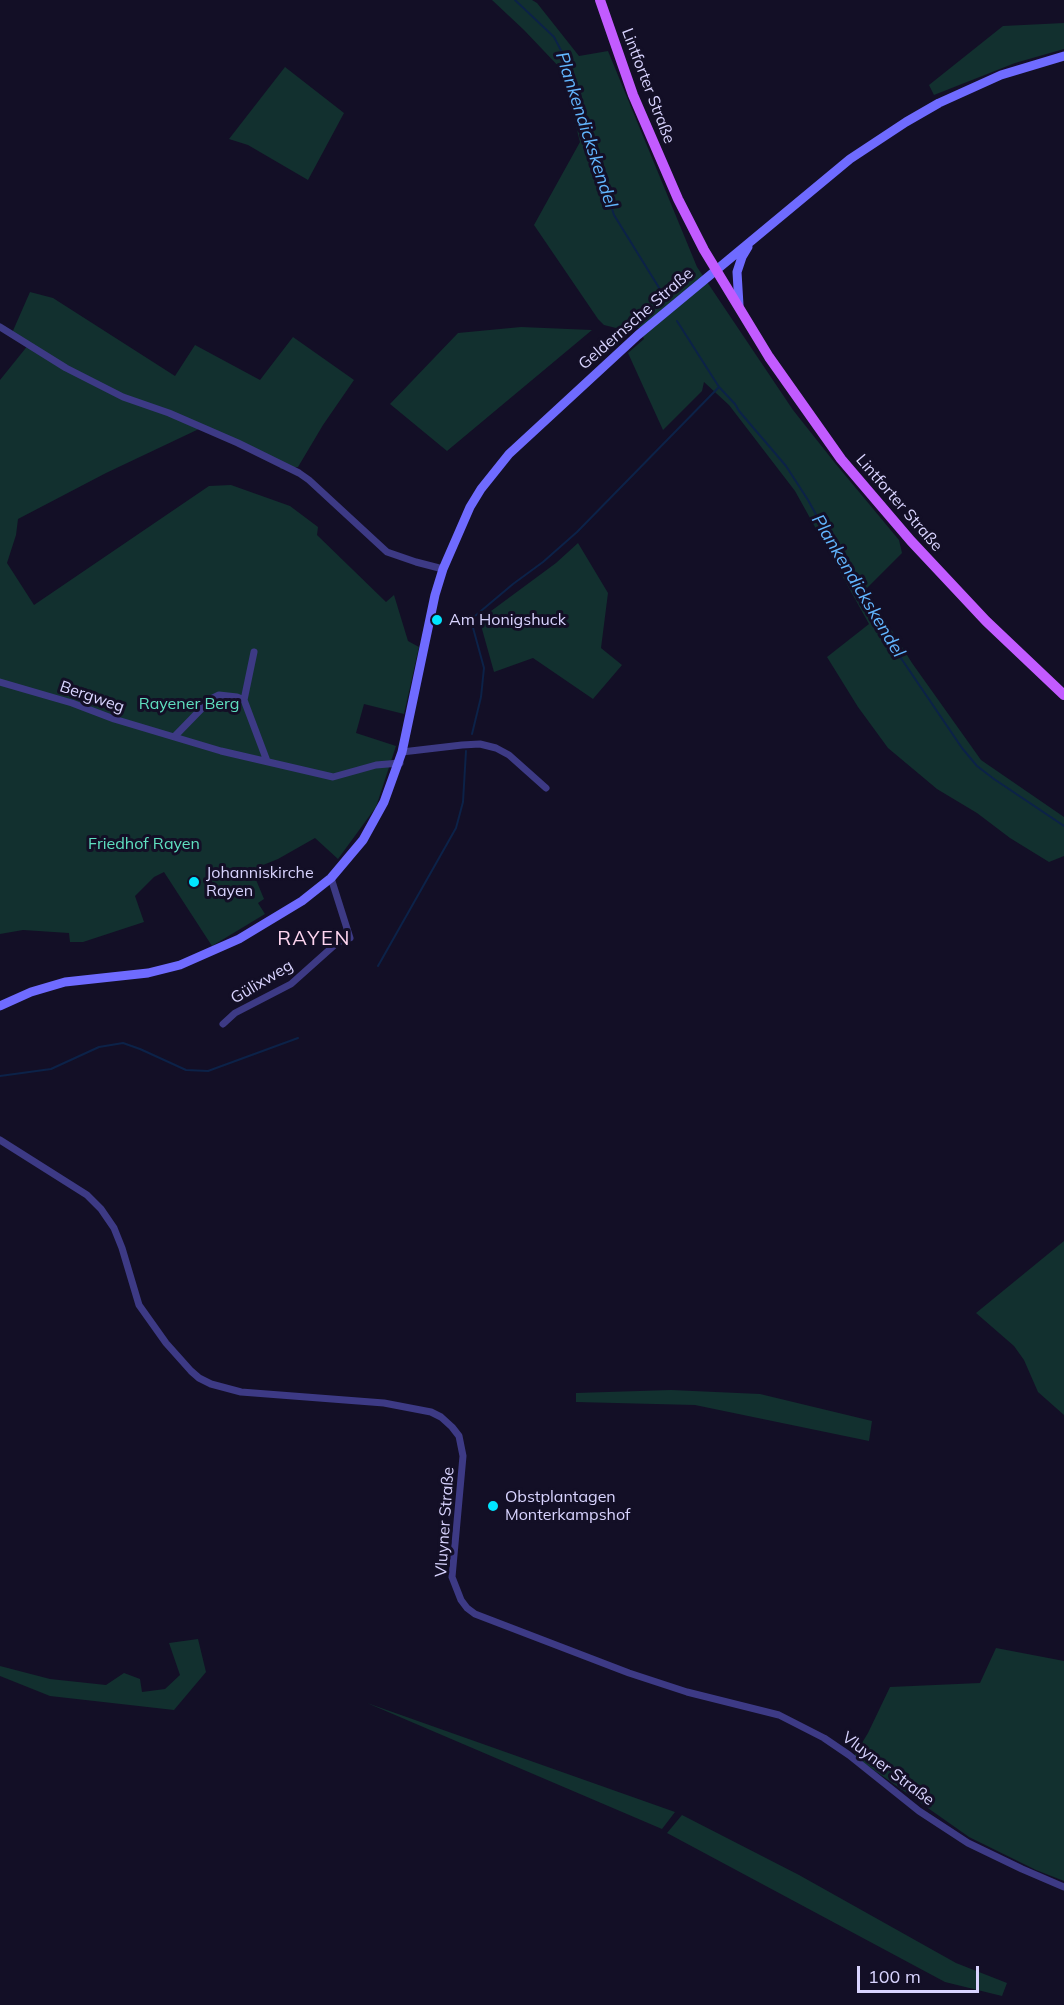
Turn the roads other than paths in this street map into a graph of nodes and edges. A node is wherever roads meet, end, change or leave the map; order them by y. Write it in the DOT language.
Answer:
graph roads {
  1 [pos="600,0"];
  2 [pos="1064,56"];
  3 [pos="752,242"];
  4 [pos="716,269"];
  5 [pos="739,308"];
  6 [pos="0,327"];
  7 [pos="443,568"];
  8 [pos="254,652"];
  9 [pos="0,682"];
  10 [pos="1064,695"];
  11 [pos="244,700"];
  12 [pos="175,736"];
  13 [pos="402,752"];
  14 [pos="267,761"];
  15 [pos="400,763"];
  16 [pos="546,788"];
  17 [pos="331,878"];
  18 [pos="0,1006"];
  19 [pos="223,1024"];
  20 [pos="0,1140"];
  21 [pos="1064,1887"];
  1 -- 4 [label="main road, Lintforter Straße"];
  2 -- 3 [label="main road, Geldernsche Straße"];
  3 -- 4 [label="main road, Geldernsche Straße"];
  3 -- 5 [label="main road, Lintforter Straße"];
  4 -- 5 [label="main road, Lintforter Straße"];
  4 -- 7 [label="main road, Geldernsche Straße"];
  5 -- 10 [label="main road, Lintforter Straße"];
  6 -- 7 [label="street"];
  7 -- 13 [label="main road, Geldernsche Straße"];
  8 -- 11 [label="street"];
  9 -- 12 [label="street, Bergweg"];
  11 -- 12 [label="street"];
  11 -- 14 [label="street"];
  12 -- 14 [label="street, Bergweg"];
  13 -- 15 [label="main road, Geldernsche Straße"];
  13 -- 16 [label="street"];
  14 -- 15 [label="street, Bergweg"];
  15 -- 17 [label="main road, Geldernsche Straße"];
  17 -- 18 [label="main road, Geldernsche Straße"];
  17 -- 19 [label="street, Gülixweg"];
  20 -- 21 [label="street, Vluyner Straße"];
}
